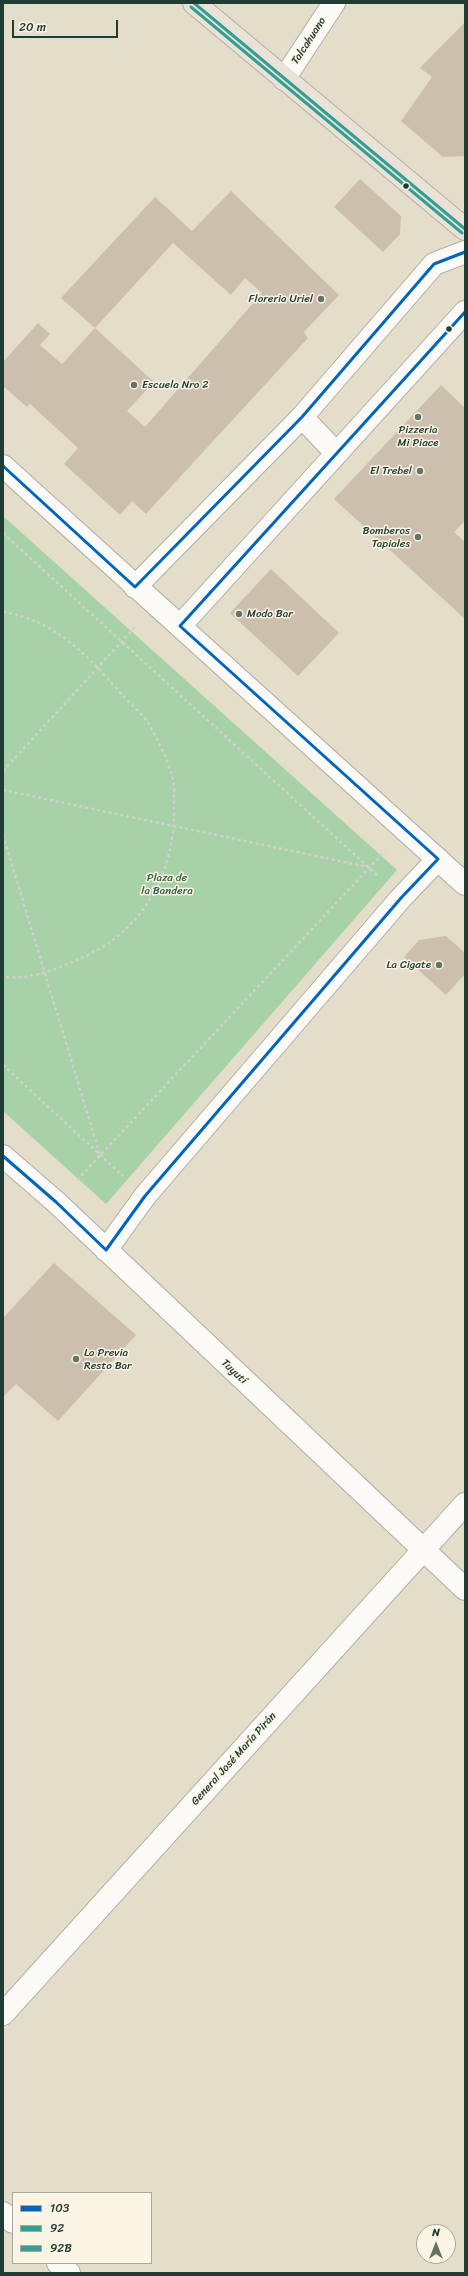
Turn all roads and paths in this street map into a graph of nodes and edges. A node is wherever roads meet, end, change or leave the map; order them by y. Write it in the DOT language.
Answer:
graph roads {
  1 [pos="194,3"];
  2 [pos="334,3"];
  3 [pos="284,79"];
  4 [pos="465,229"];
  5 [pos="465,252"];
  6 [pos="465,312"];
  7 [pos="302,417"];
  8 [pos="336,453"];
  9 [pos="3,466"];
  10 [pos="3,534"];
  11 [pos="135,587"];
  12 [pos="155,605"];
  13 [pos="3,612"];
  14 [pos="180,626"];
  15 [pos="122,642"];
  16 [pos="99,666"];
  17 [pos="3,771"];
  18 [pos="3,790"];
  19 [pos="175,826"];
  20 [pos="405,829"];
  21 [pos="3,835"];
  22 [pos="438,859"];
  23 [pos="369,867"];
  24 [pos="465,884"];
  25 [pos="402,898"];
  26 [pos="45,974"];
  27 [pos="3,976"];
  28 [pos="3,1065"];
  29 [pos="100,1155"];
  30 [pos="3,1156"];
  31 [pos="146,1196"];
  32 [pos="56,1202"];
  33 [pos="106,1250"];
  34 [pos="465,1504"];
  35 [pos="423,1551"];
  36 [pos="465,1589"];
  37 [pos="3,2014"];
  38 [pos="3,2213"];
  39 [pos="12,2221"];
  40 [pos="59,2264"];
  41 [pos="69,2273"];
  1 -- 3 [label="main road"];
  2 -- 3 [label="street, Talcahuano"];
  3 -- 4 [label="main road"];
  5 -- 7 [label="street"];
  6 -- 8 [label="street"];
  7 -- 8 [label="street"];
  7 -- 11 [label="street"];
  8 -- 14 [label="street"];
  9 -- 11 [label="street"];
  10 -- 15 [label="path"];
  11 -- 12 [label="street"];
  12 -- 14 [label="street"];
  12 -- 15 [label="path"];
  13 -- 16 [label="path"];
  14 -- 20 [label="street"];
  15 -- 16 [label="path"];
  15 -- 23 [label="path"];
  16 -- 17 [label="path"];
  16 -- 19 [label="path"];
  18 -- 19 [label="path"];
  19 -- 23 [label="path"];
  19 -- 26 [label="path"];
  20 -- 22 [label="street"];
  20 -- 23 [label="path"];
  21 -- 26 [label="path"];
  22 -- 24 [label="street"];
  22 -- 25 [label="street"];
  23 -- 25 [label="path"];
  23 -- 29 [label="path"];
  25 -- 31 [label="street"];
  26 -- 27 [label="path"];
  26 -- 29 [label="path"];
  28 -- 29 [label="path"];
  29 -- 31 [label="path"];
  29 -- 32 [label="path"];
  30 -- 32 [label="street, Tuyutí"];
  31 -- 33 [label="street"];
  32 -- 33 [label="street, Tuyutí"];
  33 -- 35 [label="street, Tuyutí"];
  34 -- 35 [label="street, General José María Pirán"];
  35 -- 36 [label="street, Tuyutí"];
  35 -- 37 [label="street, General José María Pirán"];
  38 -- 39 [label="street"];
  40 -- 41 [label="street"];
}
